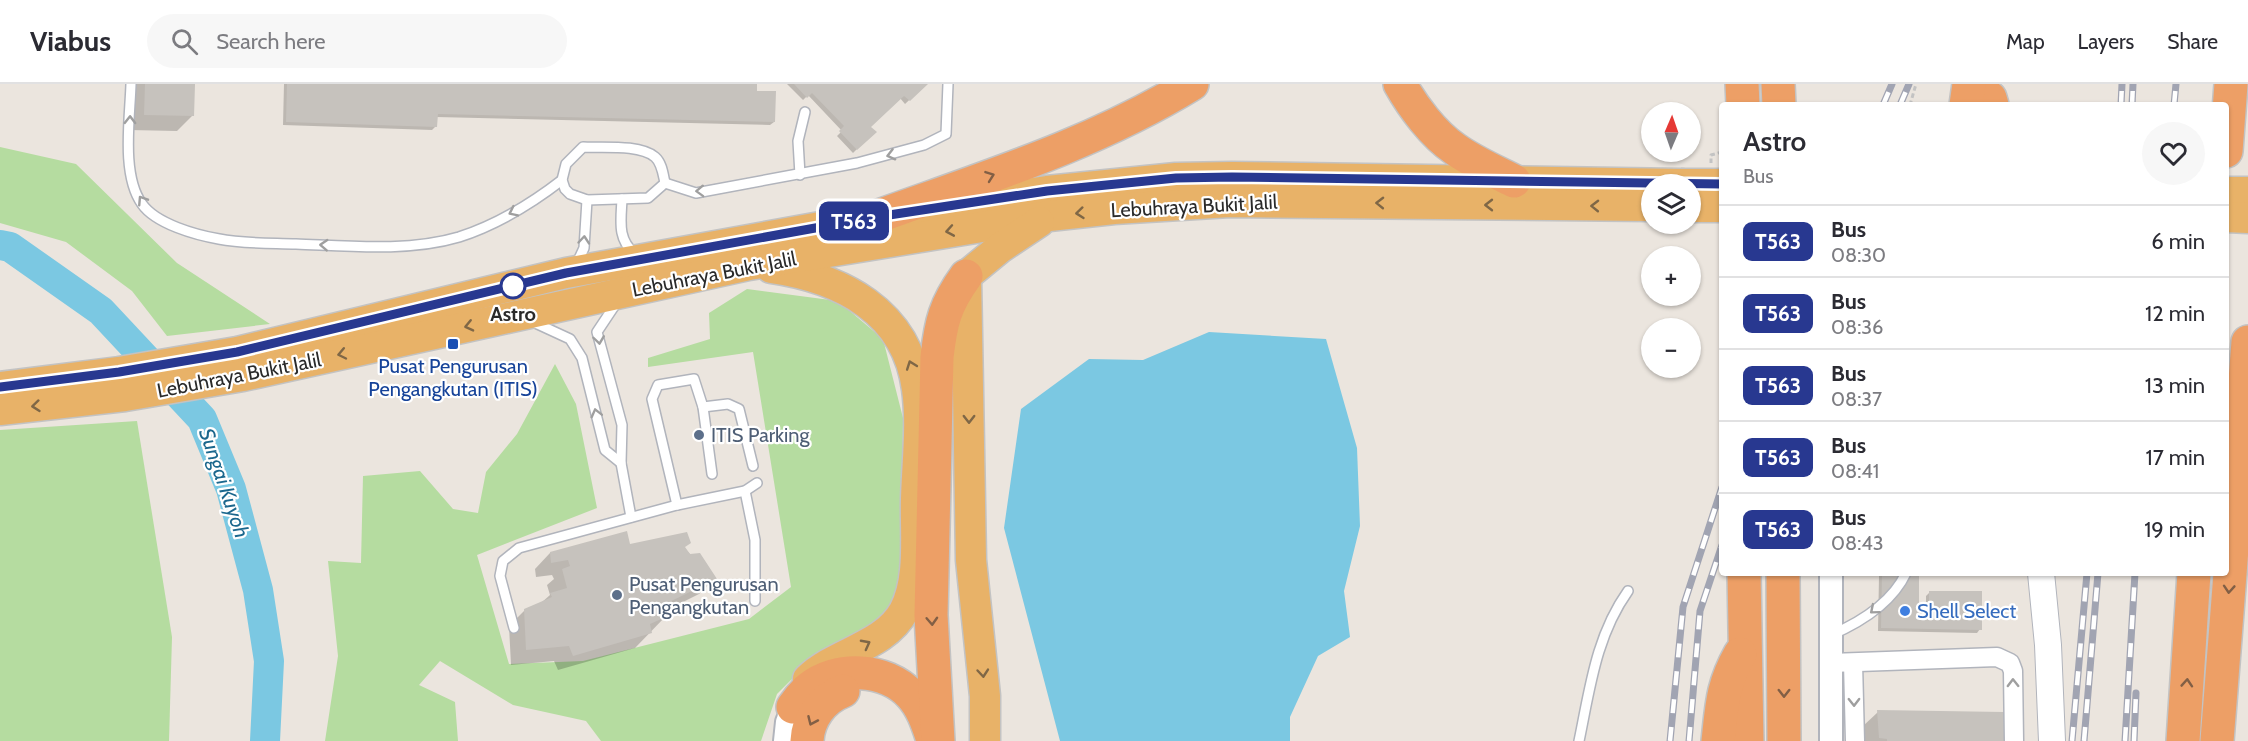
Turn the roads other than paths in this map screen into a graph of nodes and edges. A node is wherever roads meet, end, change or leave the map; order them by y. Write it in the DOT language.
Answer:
graph roads {
  1 [pos="131,84"];
  2 [pos="948,84"];
  3 [pos="1192,84"];
  4 [pos="1400,84"];
  5 [pos="1742,84"];
  6 [pos="1779,84"];
  7 [pos="2231,84"];
  8 [pos="1743,102"];
  9 [pos="1779,102"];
  10 [pos="2229,111"];
  11 [pos="805,112"];
  12 [pos="800,175"];
  13 [pos="562,180"];
  14 [pos="1514,181"];
  15 [pos="665,183"];
  16 [pos="1641,183"];
  17 [pos="1701,184"];
  18 [pos="1719,184"];
  19 [pos="2229,192"];
  20 [pos="2248,192"];
  21 [pos="622,199"];
  22 [pos="587,200"];
  23 [pos="1641,206"];
  24 [pos="1701,207"];
  25 [pos="1719,207"];
  26 [pos="1049,216"];
  27 [pos="876,217"];
  28 [pos="2229,218"];
  29 [pos="2248,218"];
  30 [pos="643,259"];
  31 [pos="749,265"];
  32 [pos="566,273"];
  33 [pos="966,276"];
  34 [pos="626,291"];
  35 [pos="518,315"];
  36 [pos="2248,342"];
  37 [pos="240,364"];
  38 [pos="122,384"];
  39 [pos="0,387"];
  40 [pos="703,407"];
  41 [pos="0,410"];
  42 [pos="621,463"];
  43 [pos="753,466"];
  44 [pos="712,474"];
  45 [pos="757,483"];
  46 [pos="745,491"];
  47 [pos="677,505"];
  48 [pos="631,517"];
  49 [pos="1744,576"];
  50 [pos="1783,576"];
  51 [pos="1831,576"];
  52 [pos="1904,576"];
  53 [pos="2041,576"];
  54 [pos="2194,576"];
  55 [pos="1628,591"];
  56 [pos="755,601"];
  57 [pos="514,628"];
  58 [pos="1832,635"];
  59 [pos="1745,645"];
  60 [pos="1842,663"];
  61 [pos="793,707"];
  62 [pos="785,741"];
  63 [pos="807,741"];
  64 [pos="914,741"];
  65 [pos="933,741"];
  66 [pos="938,741"];
  67 [pos="985,741"];
  68 [pos="1579,741"];
  69 [pos="1718,741"];
  70 [pos="1747,741"];
  71 [pos="1785,741"];
  72 [pos="1831,741"];
  73 [pos="1855,741"];
  74 [pos="2014,741"];
  75 [pos="2052,741"];
  76 [pos="2183,741"];
  77 [pos="2217,741"];
  13 -- 1 [label="lane, one-way"];
  2 -- 12 [label="lane, one-way"];
  27 -- 3 [label="highway, one-way"];
  4 -- 14 [label="highway"];
  5 -- 8 [label="highway"];
  6 -- 9 [label="highway"];
  7 -- 10 [label="highway"];
  11 -- 12 [label="lane"];
  12 -- 15 [label="lane, one-way"];
  13 -- 15 [label="lane"];
  13 -- 22 [label="lane"];
  14 -- 16 [label="highway, Lebuhraya Bukit Jalil"];
  14 -- 27 [label="highway, Lebuhraya Bukit Jalil"];
  15 -- 21 [label="lane"];
  17 -- 18 [label="highway, Lebuhraya Bukit Jalil, bridge"];
  19 -- 20 [label="highway"];
  21 -- 22 [label="lane"];
  21 -- 30 [label="lane"];
  32 -- 22 [label="lane, one-way"];
  23 -- 26 [label="highway, Lebuhraya Bukit Jalil, one-way"];
  24 -- 25 [label="highway, bridge"];
  26 -- 31 [label="highway, Lebuhraya Bukit Jalil, one-way"];
  26 -- 33 [label="highway"];
  27 -- 30 [label="highway, Lebuhraya Bukit Jalil"];
  28 -- 29 [label="highway"];
  30 -- 32 [label="highway, Lebuhraya Bukit Jalil"];
  31 -- 34 [label="highway, Lebuhraya Bukit Jalil"];
  61 -- 31 [label="highway, one-way"];
  32 -- 37 [label="highway, Lebuhraya Bukit Jalil"];
  33 -- 66 [label="highway, one-way"];
  33 -- 67 [label="highway, one-way"];
  34 -- 35 [label="highway, Lebuhraya Bukit Jalil"];
  34 -- 42 [label="lane, one-way"];
  35 -- 37 [label="highway, Lebuhraya Bukit Jalil, one-way"];
  42 -- 35 [label="lane, one-way"];
  36 -- 77 [label="highway, one-way"];
  37 -- 38 [label="highway, Lebuhraya Bukit Jalil"];
  38 -- 39 [label="highway, Lebuhraya Bukit Jalil"];
  38 -- 41 [label="highway, Lebuhraya Bukit Jalil, one-way"];
  40 -- 43 [label="lane"];
  40 -- 44 [label="lane"];
  40 -- 47 [label="lane"];
  42 -- 48 [label="lane"];
  45 -- 46 [label="lane"];
  46 -- 47 [label="lane"];
  46 -- 56 [label="lane"];
  47 -- 48 [label="lane"];
  48 -- 57 [label="lane"];
  49 -- 59 [label="highway"];
  50 -- 71 [label="highway, one-way"];
  51 -- 58 [label="street"];
  52 -- 58 [label="lane, one-way"];
  53 -- 75 [label="main road"];
  76 -- 54 [label="highway, one-way"];
  55 -- 68 [label="lane"];
  58 -- 60 [label="street"];
  59 -- 69 [label="highway"];
  59 -- 70 [label="highway"];
  60 -- 72 [label="street"];
  60 -- 73 [label="street, one-way"];
  74 -- 60 [label="street, one-way"];
  61 -- 62 [label="street"];
  61 -- 65 [label="highway"];
  64 -- 63 [label="highway, one-way"];
}
